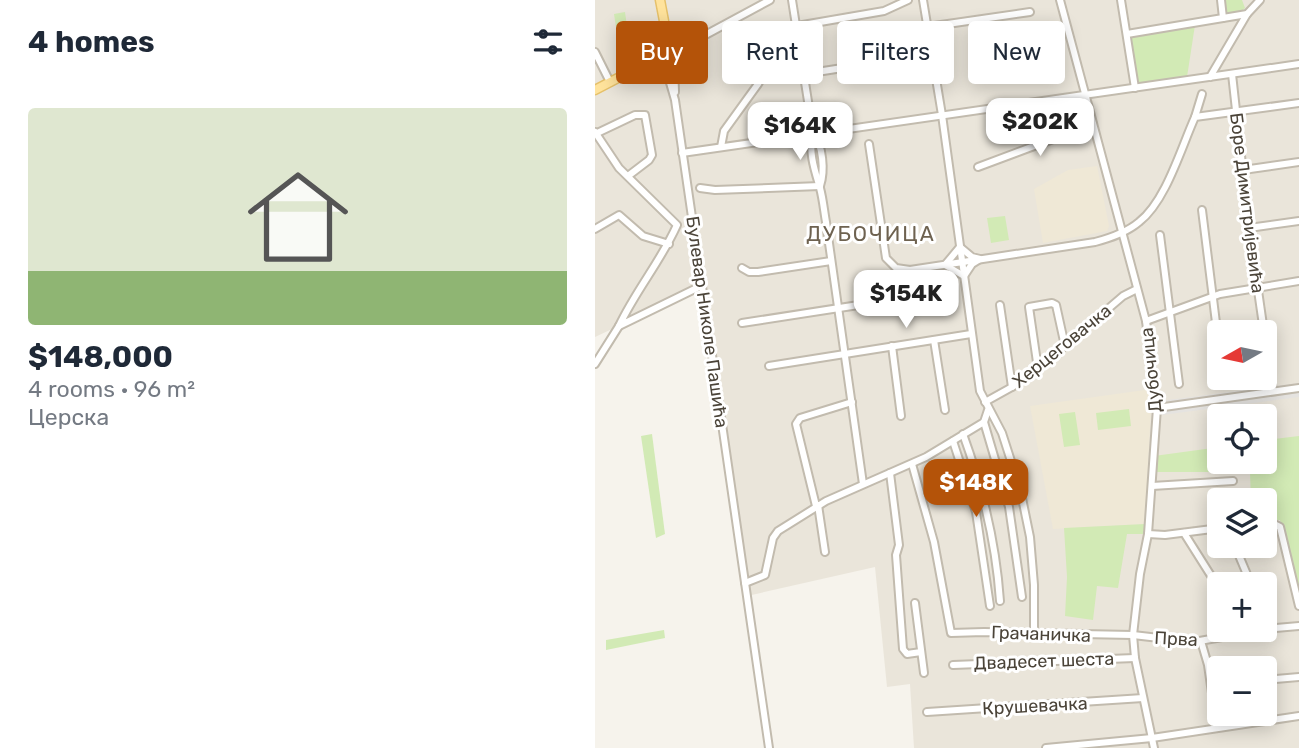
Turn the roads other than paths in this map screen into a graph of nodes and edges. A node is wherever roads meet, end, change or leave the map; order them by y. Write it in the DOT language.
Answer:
graph roads {
  1 [pos="660,0"];
  2 [pos="770,0"];
  3 [pos="792,0"];
  4 [pos="908,0"];
  5 [pos="923,0"];
  6 [pos="1059,0"];
  7 [pos="1121,0"];
  8 [pos="1221,0"];
  9 [pos="1260,0"];
  10 [pos="1030,12"];
  11 [pos="1247,14"];
  12 [pos="1223,18"];
  13 [pos="665,21"];
  14 [pos="795,21"];
  15 [pos="819,21"];
  16 [pos="926,21"];
  17 [pos="954,23"];
  18 [pos="708,33"];
  19 [pos="1127,34"];
  20 [pos="595,52"];
  21 [pos="1299,64"];
  22 [pos="1232,74"];
  23 [pos="1210,77"];
  24 [pos="616,79"];
  25 [pos="610,82"];
  26 [pos="671,84"];
  27 [pos="672,84"];
  28 [pos="759,84"];
  29 [pos="806,84"];
  30 [pos="937,84"];
  31 [pos="1135,88"];
  32 [pos="595,90"];
  33 [pos="1202,94"];
  34 [pos="1084,95"];
  35 [pos="675,100"];
  36 [pos="1299,103"];
  37 [pos="1236,111"];
  38 [pos="942,115"];
  39 [pos="1195,117"];
  40 [pos="1093,124"];
  41 [pos="595,133"];
  42 [pos="813,133"];
  43 [pos="869,145"];
  44 [pos="721,146"];
  45 [pos="682,153"];
  46 [pos="1299,162"];
  47 [pos="978,167"];
  48 [pos="1243,170"];
  49 [pos="628,176"];
  50 [pos="820,186"];
  51 [pos="700,188"];
  52 [pos="1202,210"];
  53 [pos="1299,221"];
  54 [pos="1249,228"];
  55 [pos="595,229"];
  56 [pos="1123,233"];
  57 [pos="1160,235"];
  58 [pos="669,244"];
  59 [pos="960,247"];
  60 [pos="979,259"];
  61 [pos="831,261"];
  62 [pos="962,262"];
  63 [pos="945,265"];
  64 [pos="742,268"];
  65 [pos="964,276"];
  66 [pos="1299,281"];
  67 [pos="702,286"];
  68 [pos="1258,287"];
  69 [pos="1137,289"];
  70 [pos="1211,296"];
  71 [pos="879,302"];
  72 [pos="1000,305"];
  73 [pos="839,308"];
  74 [pos="1169,312"];
  75 [pos="1215,320"];
  76 [pos="1262,320"];
  77 [pos="1146,321"];
  78 [pos="742,323"];
  79 [pos="619,326"];
  80 [pos="971,334"];
  81 [pos="935,340"];
  82 [pos="892,346"];
  83 [pos="1065,346"];
  84 [pos="845,353"];
  85 [pos="595,364"];
  86 [pos="769,366"];
  87 [pos="1038,369"];
  88 [pos="1179,384"];
  89 [pos="1012,387"];
  90 [pos="1299,388"];
  91 [pos="1273,391"];
  92 [pos="985,401"];
  93 [pos="852,402"];
  94 [pos="1157,408"];
  95 [pos="988,410"];
  96 [pos="945,411"];
  97 [pos="901,416"];
  98 [pos="983,422"];
  99 [pos="963,434"];
  100 [pos="953,440"];
  101 [pos="912,464"];
  102 [pos="890,473"];
  103 [pos="1233,481"];
  104 [pos="863,484"];
  105 [pos="1152,486"];
  106 [pos="817,506"];
  107 [pos="1277,526"];
  108 [pos="1207,530"];
  109 [pos="1184,533"];
  110 [pos="1149,534"];
  111 [pos="825,552"];
  112 [pos="1209,572"];
  113 [pos="745,583"];
  114 [pos="1022,597"];
  115 [pos="1000,601"];
  116 [pos="915,603"];
  117 [pos="990,606"];
  118 [pos="1299,606"];
  119 [pos="1299,626"];
  120 [pos="1277,628"];
  121 [pos="1034,632"];
  122 [pos="1133,635"];
  123 [pos="1207,640"];
  124 [pos="1201,642"];
  125 [pos="921,652"];
  126 [pos="1135,658"];
  127 [pos="953,665"];
  128 [pos="1207,669"];
  129 [pos="924,673"];
  130 [pos="1299,677"];
  131 [pos="1277,679"];
  132 [pos="1143,698"];
  133 [pos="927,712"];
  134 [pos="1299,716"];
  135 [pos="1217,728"];
  136 [pos="1152,738"];
  137 [pos="769,748"];
  138 [pos="1046,748"];
  139 [pos="1154,748"];
  1 -- 13 [label="main road, Булевар Николе Пашића"];
  2 -- 18 [label="street"];
  3 -- 14 [label="street"];
  4 -- 15 [label="street"];
  5 -- 16 [label="street"];
  6 -- 34 [label="street, Дубочица"];
  7 -- 19 [label="street"];
  8 -- 12 [label="street"];
  9 -- 11 [label="street"];
  10 -- 17 [label="street"];
  11 -- 12 [label="street"];
  11 -- 23 [label="street"];
  12 -- 19 [label="street"];
  19 -- 31 [label="street"];
  20 -- 25 [label="street"];
  21 -- 22 [label="street"];
  22 -- 23 [label="street"];
  22 -- 37 [label="street, Боре Димитријевића"];
  23 -- 31 [label="street"];
  24 -- 25 [label="main road"];
  25 -- 32 [label="main road"];
  26 -- 35 [label="street, Булевар Николе Пашића"];
  27 -- 35 [label="street"];
  28 -- 44 [label="street"];
  29 -- 42 [label="street"];
  30 -- 38 [label="street"];
  31 -- 34 [label="street"];
  33 -- 39 [label="street"];
  34 -- 38 [label="street"];
  34 -- 40 [label="street, Дубочица"];
  35 -- 45 [label="street, Булевар Николе Пашића"];
  36 -- 37 [label="street"];
  37 -- 39 [label="street"];
  37 -- 48 [label="street, Боре Димитријевића"];
  38 -- 42 [label="street"];
  38 -- 59 [label="street"];
  39 -- 56 [label="street"];
  40 -- 47 [label="street"];
  40 -- 56 [label="street, Дубочица"];
  41 -- 49 [label="street"];
  41 -- 49 [label="street"];
  42 -- 44 [label="street"];
  42 -- 50 [label="street"];
  43 -- 63 [label="street"];
  44 -- 45 [label="street"];
  45 -- 67 [label="street, Булевар Николе Пашића"];
  46 -- 48 [label="street"];
  48 -- 54 [label="street, Боре Димитријевића"];
  49 -- 58 [label="street"];
  50 -- 51 [label="street"];
  50 -- 61 [label="street"];
  52 -- 70 [label="street"];
  53 -- 54 [label="street"];
  54 -- 68 [label="street, Боре Димитријевића"];
  55 -- 58 [label="street"];
  56 -- 60 [label="street"];
  56 -- 69 [label="street, Дубочица"];
  57 -- 74 [label="street"];
  58 -- 79 [label="street"];
  59 -- 60 [label="street"];
  59 -- 62 [label="street"];
  59 -- 63 [label="street"];
  60 -- 62 [label="street"];
  60 -- 65 [label="street"];
  61 -- 64 [label="street"];
  61 -- 73 [label="street"];
  62 -- 63 [label="street"];
  62 -- 65 [label="street"];
  63 -- 65 [label="street"];
  65 -- 80 [label="street"];
  66 -- 68 [label="street"];
  67 -- 79 [label="street"];
  67 -- 113 [label="street, Булевар Николе Пашића"];
  68 -- 70 [label="street"];
  68 -- 76 [label="street, Боре Димитријевића"];
  69 -- 77 [label="street, Дубочица"];
  69 -- 83 [label="street, Херцеговачка"];
  70 -- 74 [label="street"];
  70 -- 75 [label="street"];
  71 -- 73 [label="street"];
  72 -- 89 [label="street"];
  73 -- 78 [label="street"];
  73 -- 84 [label="street"];
  74 -- 77 [label="street"];
  74 -- 88 [label="street"];
  77 -- 94 [label="street, Дубочица"];
  79 -- 85 [label="street"];
  80 -- 81 [label="street"];
  80 -- 92 [label="street"];
  81 -- 82 [label="street"];
  81 -- 96 [label="street"];
  82 -- 84 [label="street"];
  82 -- 97 [label="street"];
  83 -- 87 [label="street, Херцеговачка"];
  83 -- 87 [label="street"];
  84 -- 86 [label="street"];
  84 -- 93 [label="street"];
  87 -- 89 [label="street, Херцеговачка"];
  89 -- 92 [label="street, Херцеговачка"];
  90 -- 91 [label="street"];
  91 -- 94 [label="street"];
  92 -- 95 [label="street"];
  93 -- 104 [label="street"];
  93 -- 106 [label="street"];
  94 -- 105 [label="street, Дубочица"];
  95 -- 98 [label="street"];
  95 -- 121 [label="street"];
  98 -- 99 [label="street"];
  98 -- 114 [label="street"];
  99 -- 100 [label="street"];
  99 -- 115 [label="street"];
  100 -- 101 [label="street"];
  100 -- 117 [label="street"];
  101 -- 102 [label="street"];
  101 -- 121 [label="street, Грачаничка"];
  102 -- 104 [label="street"];
  102 -- 125 [label="street"];
  103 -- 105 [label="street"];
  104 -- 106 [label="street"];
  105 -- 110 [label="street, Дубочица"];
  106 -- 111 [label="street"];
  106 -- 113 [label="street"];
  107 -- 118 [label="street"];
  108 -- 109 [label="street"];
  109 -- 110 [label="street"];
  109 -- 112 [label="street"];
  110 -- 122 [label="street, Дубочица"];
  113 -- 137 [label="street, Булевар Николе Пашића"];
  116 -- 125 [label="street"];
  119 -- 120 [label="street, Прва"];
  121 -- 122 [label="street, Грачаничка"];
  122 -- 124 [label="street, Прва"];
  122 -- 126 [label="street, Дубочица"];
  123 -- 124 [label="street, Прва"];
  124 -- 128 [label="street"];
  125 -- 129 [label="street"];
  126 -- 127 [label="street, Двадесет шеста"];
  126 -- 132 [label="street, Дубочица"];
  130 -- 131 [label="street"];
  132 -- 133 [label="street, Крушевачка"];
  132 -- 136 [label="street, Дубочица"];
  134 -- 135 [label="street"];
  135 -- 136 [label="street"];
  136 -- 138 [label="street"];
  136 -- 139 [label="street, Дубочица"];
}
